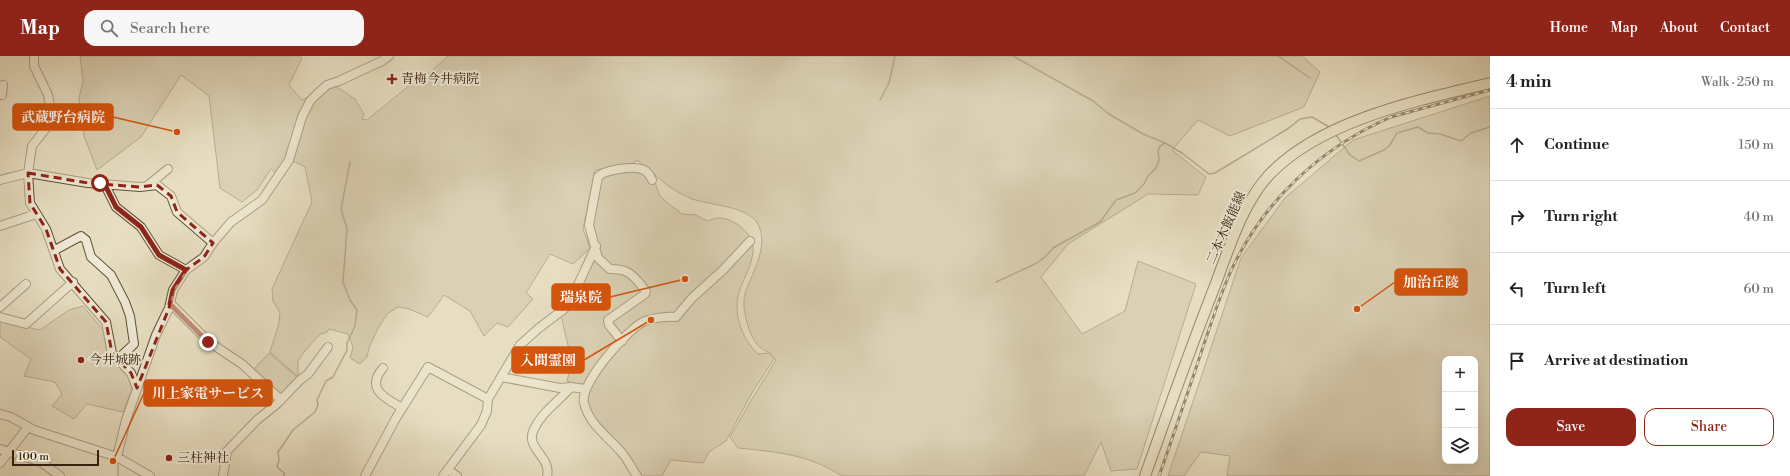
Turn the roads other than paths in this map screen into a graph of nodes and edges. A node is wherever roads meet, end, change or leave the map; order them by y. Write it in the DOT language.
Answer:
graph roads {
  1 [pos="34,56"];
  2 [pos="389,56"];
  3 [pos="1490,83"];
  4 [pos="168,169"];
  5 [pos="28,173"];
  6 [pos="0,180"];
  7 [pos="652,180"];
  8 [pos="104,183"];
  9 [pos="147,186"];
  10 [pos="36,214"];
  11 [pos="0,226"];
  12 [pos="750,241"];
  13 [pos="213,243"];
  14 [pos="596,246"];
  15 [pos="55,250"];
  16 [pos="186,270"];
  17 [pos="73,282"];
  18 [pos="26,284"];
  19 [pos="170,304"];
  20 [pos="0,307"];
  21 [pos="0,317"];
  22 [pos="622,341"];
  23 [pos="328,346"];
  24 [pos="117,360"];
  25 [pos="383,368"];
  26 [pos="501,377"];
  27 [pos="571,387"];
  28 [pos="138,388"];
  29 [pos="585,390"];
  30 [pos="488,399"];
  31 [pos="281,400"];
  32 [pos="402,408"];
  33 [pos="0,414"];
  34 [pos="28,427"];
  35 [pos="0,449"];
  36 [pos="9,452"];
  37 [pos="117,456"];
  38 [pos="0,463"];
  39 [pos="446,473"];
  40 [pos="60,476"];
  41 [pos="150,476"];
  42 [pos="223,476"];
  43 [pos="365,476"];
  44 [pos="457,476"];
  45 [pos="548,476"];
  46 [pos="637,476"];
  47 [pos="1145,476"];
  1 -- 5 [label="street"];
  2 -- 13 [label="street"];
  3 -- 47 [label="main road, 二本木飯能線"];
  4 -- 9 [label="street"];
  5 -- 6 [label="street"];
  5 -- 8 [label="street"];
  5 -- 10 [label="street"];
  7 -- 14 [label="street"];
  8 -- 9 [label="street"];
  8 -- 16 [label="street"];
  9 -- 13 [label="street"];
  10 -- 11 [label="street"];
  10 -- 15 [label="street"];
  12 -- 22 [label="street"];
  13 -- 16 [label="street"];
  14 -- 22 [label="street"];
  14 -- 26 [label="street"];
  15 -- 17 [label="street"];
  15 -- 24 [label="street"];
  16 -- 19 [label="street"];
  17 -- 21 [label="street"];
  17 -- 24 [label="street"];
  18 -- 20 [label="street"];
  19 -- 28 [label="street"];
  19 -- 31 [label="street"];
  22 -- 29 [label="street"];
  23 -- 31 [label="street"];
  24 -- 28 [label="street"];
  25 -- 32 [label="street"];
  26 -- 27 [label="street"];
  26 -- 30 [label="street"];
  27 -- 29 [label="street"];
  27 -- 45 [label="street"];
  28 -- 37 [label="street"];
  29 -- 46 [label="street"];
  30 -- 32 [label="street"];
  30 -- 39 [label="street"];
  31 -- 42 [label="street"];
  32 -- 43 [label="street"];
  33 -- 34 [label="street"];
  34 -- 36 [label="street"];
  34 -- 37 [label="street"];
  35 -- 36 [label="street"];
  36 -- 38 [label="street"];
  36 -- 40 [label="street"];
  37 -- 41 [label="street"];
  39 -- 44 [label="street"];
}
